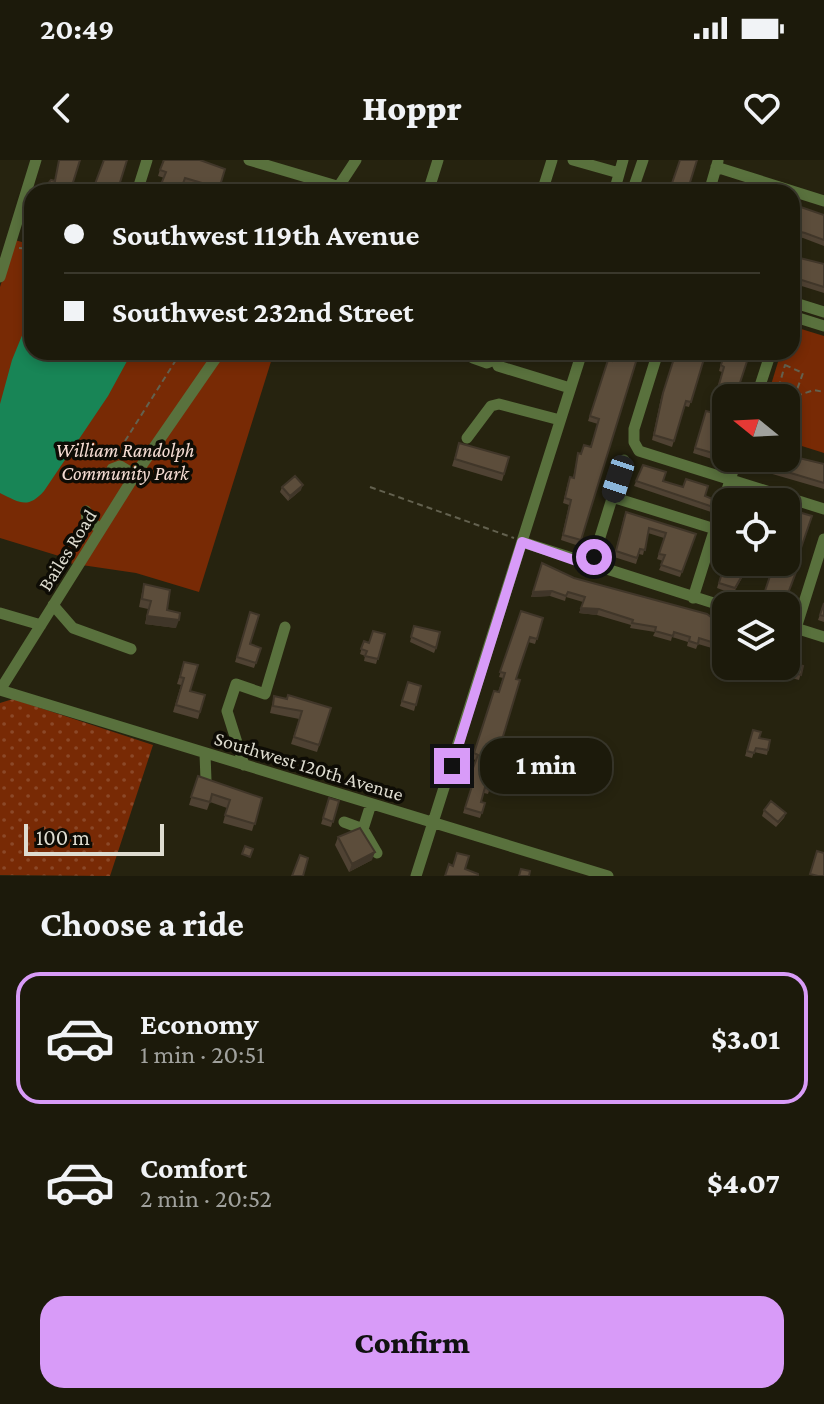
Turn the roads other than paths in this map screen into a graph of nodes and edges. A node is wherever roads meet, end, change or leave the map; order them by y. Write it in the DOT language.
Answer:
graph roads {
  1 [pos="36,160"];
  2 [pos="147,160"];
  3 [pos="249,160"];
  4 [pos="356,160"];
  5 [pos="438,160"];
  6 [pos="552,160"];
  7 [pos="573,160"];
  8 [pos="623,160"];
  9 [pos="643,160"];
  10 [pos="717,164"];
  11 [pos="619,173"];
  12 [pos="29,184"];
  13 [pos="140,184"];
  14 [pos="321,184"];
  15 [pos="339,184"];
  16 [pos="430,184"];
  17 [pos="544,184"];
  18 [pos="616,184"];
  19 [pos="635,184"];
  20 [pos="711,184"];
  21 [pos="775,184"];
  22 [pos="800,193"];
  23 [pos="24,199"];
  24 [pos="824,201"];
  25 [pos="0,277"];
  26 [pos="800,304"];
  27 [pos="824,312"];
  28 [pos="800,318"];
  29 [pos="824,326"];
  30 [pos="214,360"];
  31 [pos="497,360"];
  32 [pos="579,360"];
  33 [pos="656,360"];
  34 [pos="768,360"];
  35 [pos="761,384"];
  36 [pos="570,388"];
  37 [pos="560,420"];
  38 [pos="467,438"];
  39 [pos="624,460"];
  40 [pos="112,469"];
  41 [pos="733,472"];
  42 [pos="135,475"];
  43 [pos="730,480"];
  44 [pos="728,488"];
  45 [pos="612,497"];
  46 [pos="824,509"];
  47 [pos="86,511"];
  48 [pos="712,528"];
  49 [pos="101,529"];
  50 [pos="712,538"];
  51 [pos="824,539"];
  52 [pos="522,542"];
  53 [pos="591,566"];
  54 [pos="693,598"];
  55 [pos="712,603"];
  56 [pos="800,603"];
  57 [pos="53,605"];
  58 [pos="0,613"];
  59 [pos="41,625"];
  60 [pos="285,627"];
  61 [pos="800,630"];
  62 [pos="824,637"];
  63 [pos="131,649"];
  64 [pos="0,690"];
  65 [pos="205,754"];
  66 [pos="244,765"];
  67 [pos="206,780"];
  68 [pos="371,804"];
  69 [pos="344,822"];
  70 [pos="434,823"];
  71 [pos="363,829"];
  72 [pos="377,853"];
  73 [pos="416,876"];
  74 [pos="608,876"];
  1 -- 12 [label="street"];
  2 -- 13 [label="street"];
  3 -- 14 [label="street"];
  4 -- 15 [label="street"];
  5 -- 16 [label="street"];
  6 -- 17 [label="street"];
  7 -- 11 [label="street"];
  8 -- 11 [label="street"];
  9 -- 19 [label="street"];
  10 -- 20 [label="street"];
  10 -- 21 [label="street"];
  11 -- 18 [label="street"];
  22 -- 24 [label="street"];
  23 -- 25 [label="street"];
  26 -- 27 [label="street"];
  28 -- 29 [label="street"];
  30 -- 42 [label="street, Bailes Road"];
  31 -- 36 [label="street"];
  32 -- 36 [label="street"];
  33 -- 43 [label="street"];
  34 -- 35 [label="street"];
  36 -- 37 [label="street"];
  37 -- 38 [label="street"];
  37 -- 52 [label="street"];
  39 -- 45 [label="street"];
  40 -- 42 [label="street"];
  41 -- 43 [label="street"];
  42 -- 49 [label="street, Bailes Road"];
  43 -- 44 [label="street"];
  43 -- 46 [label="street"];
  45 -- 48 [label="street"];
  45 -- 53 [label="street"];
  47 -- 49 [label="street"];
  49 -- 57 [label="street, Bailes Road"];
  50 -- 54 [label="street"];
  51 -- 56 [label="street"];
  52 -- 53 [label="street"];
  52 -- 70 [label="street"];
  53 -- 54 [label="street"];
  54 -- 55 [label="street"];
  57 -- 59 [label="street, Bailes Road"];
  57 -- 63 [label="street"];
  58 -- 59 [label="street"];
  59 -- 64 [label="street, Bailes Road"];
  60 -- 66 [label="street"];
  61 -- 62 [label="street"];
  64 -- 65 [label="street, Southwest 120th Avenue"];
  65 -- 66 [label="street, Southwest 120th Avenue"];
  65 -- 67 [label="street"];
  66 -- 68 [label="street, Southwest 120th Avenue"];
  68 -- 70 [label="street, Southwest 120th Avenue"];
  68 -- 71 [label="street"];
  69 -- 71 [label="street"];
  70 -- 73 [label="street"];
  70 -- 74 [label="street, Southwest 120th Avenue"];
  71 -- 72 [label="street"];
}
